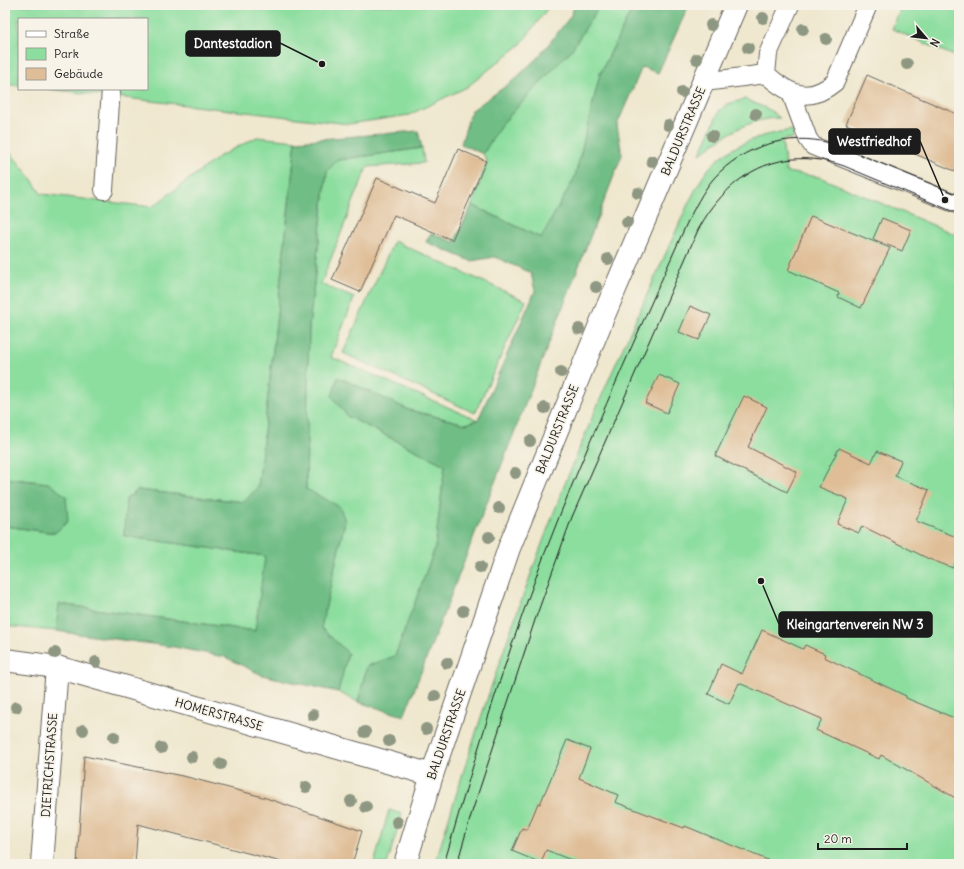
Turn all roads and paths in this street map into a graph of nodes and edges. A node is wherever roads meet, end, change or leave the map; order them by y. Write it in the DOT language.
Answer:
graph roads {
  1 [pos="736,5"];
  2 [pos="790,5"];
  3 [pos="868,5"];
  4 [pos="766,74"];
  5 [pos="704,82"];
  6 [pos="111,90"];
  7 [pos="792,93"];
  8 [pos="104,190"];
  9 [pos="959,205"];
  10 [pos="5,660"];
  11 [pos="57,667"];
  12 [pos="432,775"];
  13 [pos="42,864"];
  14 [pos="406,864"];
  1 -- 5 [label="street, BALDURSTRASSE"];
  2 -- 4 [label="lane"];
  3 -- 7 [label="lane"];
  4 -- 5 [label="lane"];
  4 -- 7 [label="lane"];
  5 -- 12 [label="street, BALDURSTRASSE"];
  6 -- 8 [label="lane"];
  7 -- 9 [label="lane"];
  10 -- 11 [label="street, HOMERSTRASSE"];
  11 -- 12 [label="street, HOMERSTRASSE"];
  11 -- 13 [label="street, DIETRICHSTRASSE"];
  12 -- 14 [label="street, BALDURSTRASSE"];
}
